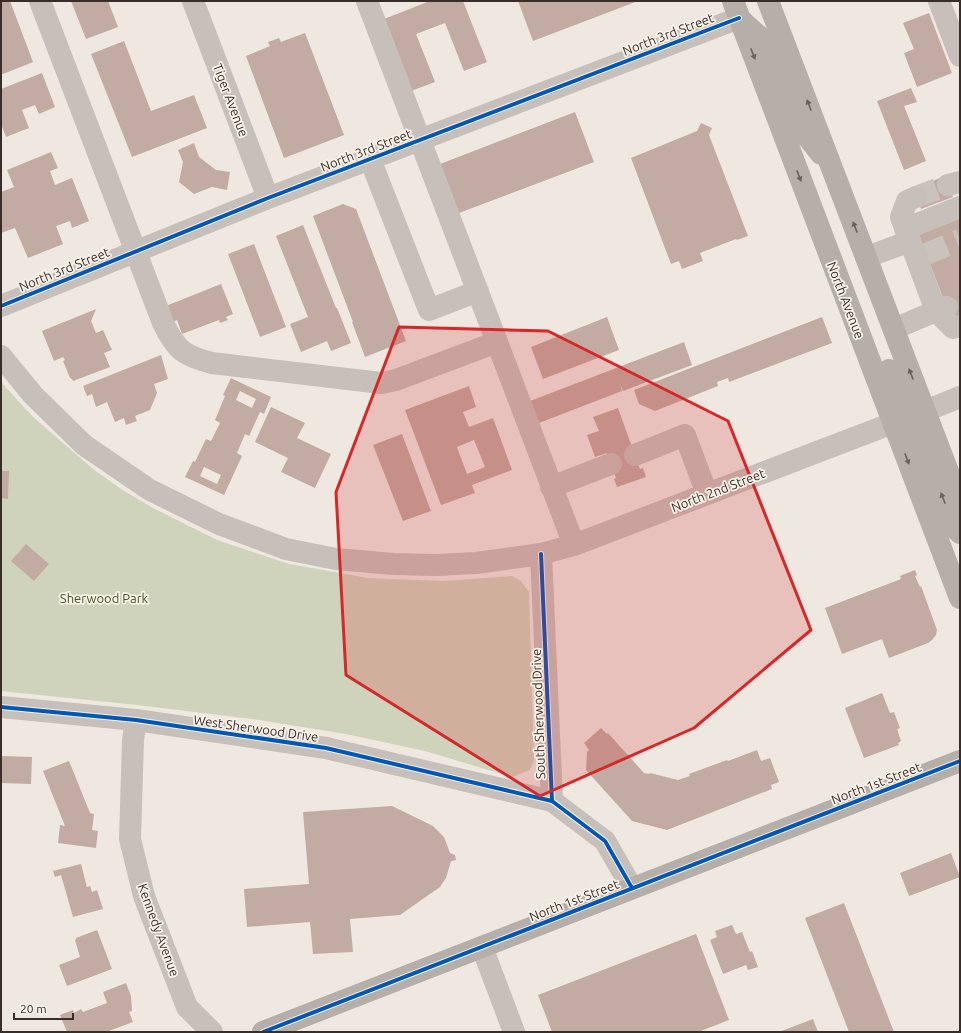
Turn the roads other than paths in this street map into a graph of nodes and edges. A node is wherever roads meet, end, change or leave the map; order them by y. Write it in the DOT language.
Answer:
graph roads {
  1 [pos="40,1"];
  2 [pos="193,1"];
  3 [pos="367,1"];
  4 [pos="939,1"];
  5 [pos="771,2"];
  6 [pos="736,9"];
  7 [pos="960,56"];
  8 [pos="420,140"];
  9 [pos="370,159"];
  10 [pos="835,172"];
  11 [pos="916,197"];
  12 [pos="268,198"];
  13 [pos="960,207"];
  14 [pos="914,245"];
  15 [pos="135,252"];
  16 [pos="867,257"];
  17 [pos="838,278"];
  18 [pos="478,291"];
  19 [pos="1,306"];
  20 [pos="941,309"];
  21 [pos="960,326"];
  22 [pos="894,329"];
  23 [pos="498,342"];
  24 [pos="1,356"];
  25 [pos="960,397"];
  26 [pos="925,411"];
  27 [pos="893,423"];
  28 [pos="635,455"];
  29 [pos="611,464"];
  30 [pos="551,487"];
  31 [pos="707,494"];
  32 [pos="960,503"];
  33 [pos="960,533"];
  34 [pos="574,545"];
  35 [pos="541,554"];
  36 [pos="960,598"];
  37 [pos="1,707"];
  38 [pos="136,720"];
  39 [pos="960,761"];
  40 [pos="552,801"];
  41 [pos="632,888"];
  42 [pos="482,947"];
  43 [pos="212,1032"];
  44 [pos="263,1032"];
  45 [pos="514,1032"];
  1 -- 15 [label="street"];
  2 -- 12 [label="street, Tiger Avenue"];
  3 -- 8 [label="street"];
  4 -- 7 [label="street"];
  10 -- 5 [label="main road, one-way"];
  6 -- 8 [label="street, North 3rd Street"];
  6 -- 10 [label="main road"];
  6 -- 17 [label="main road, North Avenue, one-way"];
  8 -- 9 [label="street, North 3rd Street"];
  8 -- 18 [label="street"];
  9 -- 12 [label="street, North 3rd Street"];
  9 -- 18 [label="street"];
  16 -- 10 [label="main road, one-way"];
  11 -- 14 [label="street"];
  12 -- 15 [label="street, North 3rd Street"];
  13 -- 14 [label="street"];
  14 -- 16 [label="street"];
  14 -- 20 [label="street"];
  15 -- 19 [label="street, North 3rd Street"];
  15 -- 23 [label="street"];
  16 -- 22 [label="main road"];
  17 -- 26 [label="main road"];
  17 -- 27 [label="main road, North Avenue"];
  18 -- 23 [label="street"];
  20 -- 21 [label="street"];
  20 -- 22 [label="street"];
  26 -- 22 [label="main road, one-way"];
  23 -- 30 [label="street"];
  24 -- 35 [label="street, North 2nd Street"];
  25 -- 26 [label="street"];
  26 -- 32 [label="main road"];
  27 -- 31 [label="street, North 2nd Street"];
  33 -- 27 [label="main road, one-way"];
  27 -- 36 [label="main road, North Avenue, one-way"];
  28 -- 31 [label="street"];
  29 -- 30 [label="street"];
  30 -- 34 [label="street"];
  31 -- 34 [label="street, North 2nd Street"];
  34 -- 35 [label="street, North 2nd Street"];
  35 -- 40 [label="street, South Sherwood Drive"];
  37 -- 38 [label="street, West Sherwood Drive"];
  38 -- 40 [label="street, West Sherwood Drive"];
  38 -- 43 [label="street, Kennedy Avenue"];
  39 -- 41 [label="main road, North 1st Street"];
  40 -- 41 [label="street"];
  41 -- 42 [label="main road, North 1st Street"];
  42 -- 44 [label="main road, North 1st Street"];
  42 -- 45 [label="street"];
}
